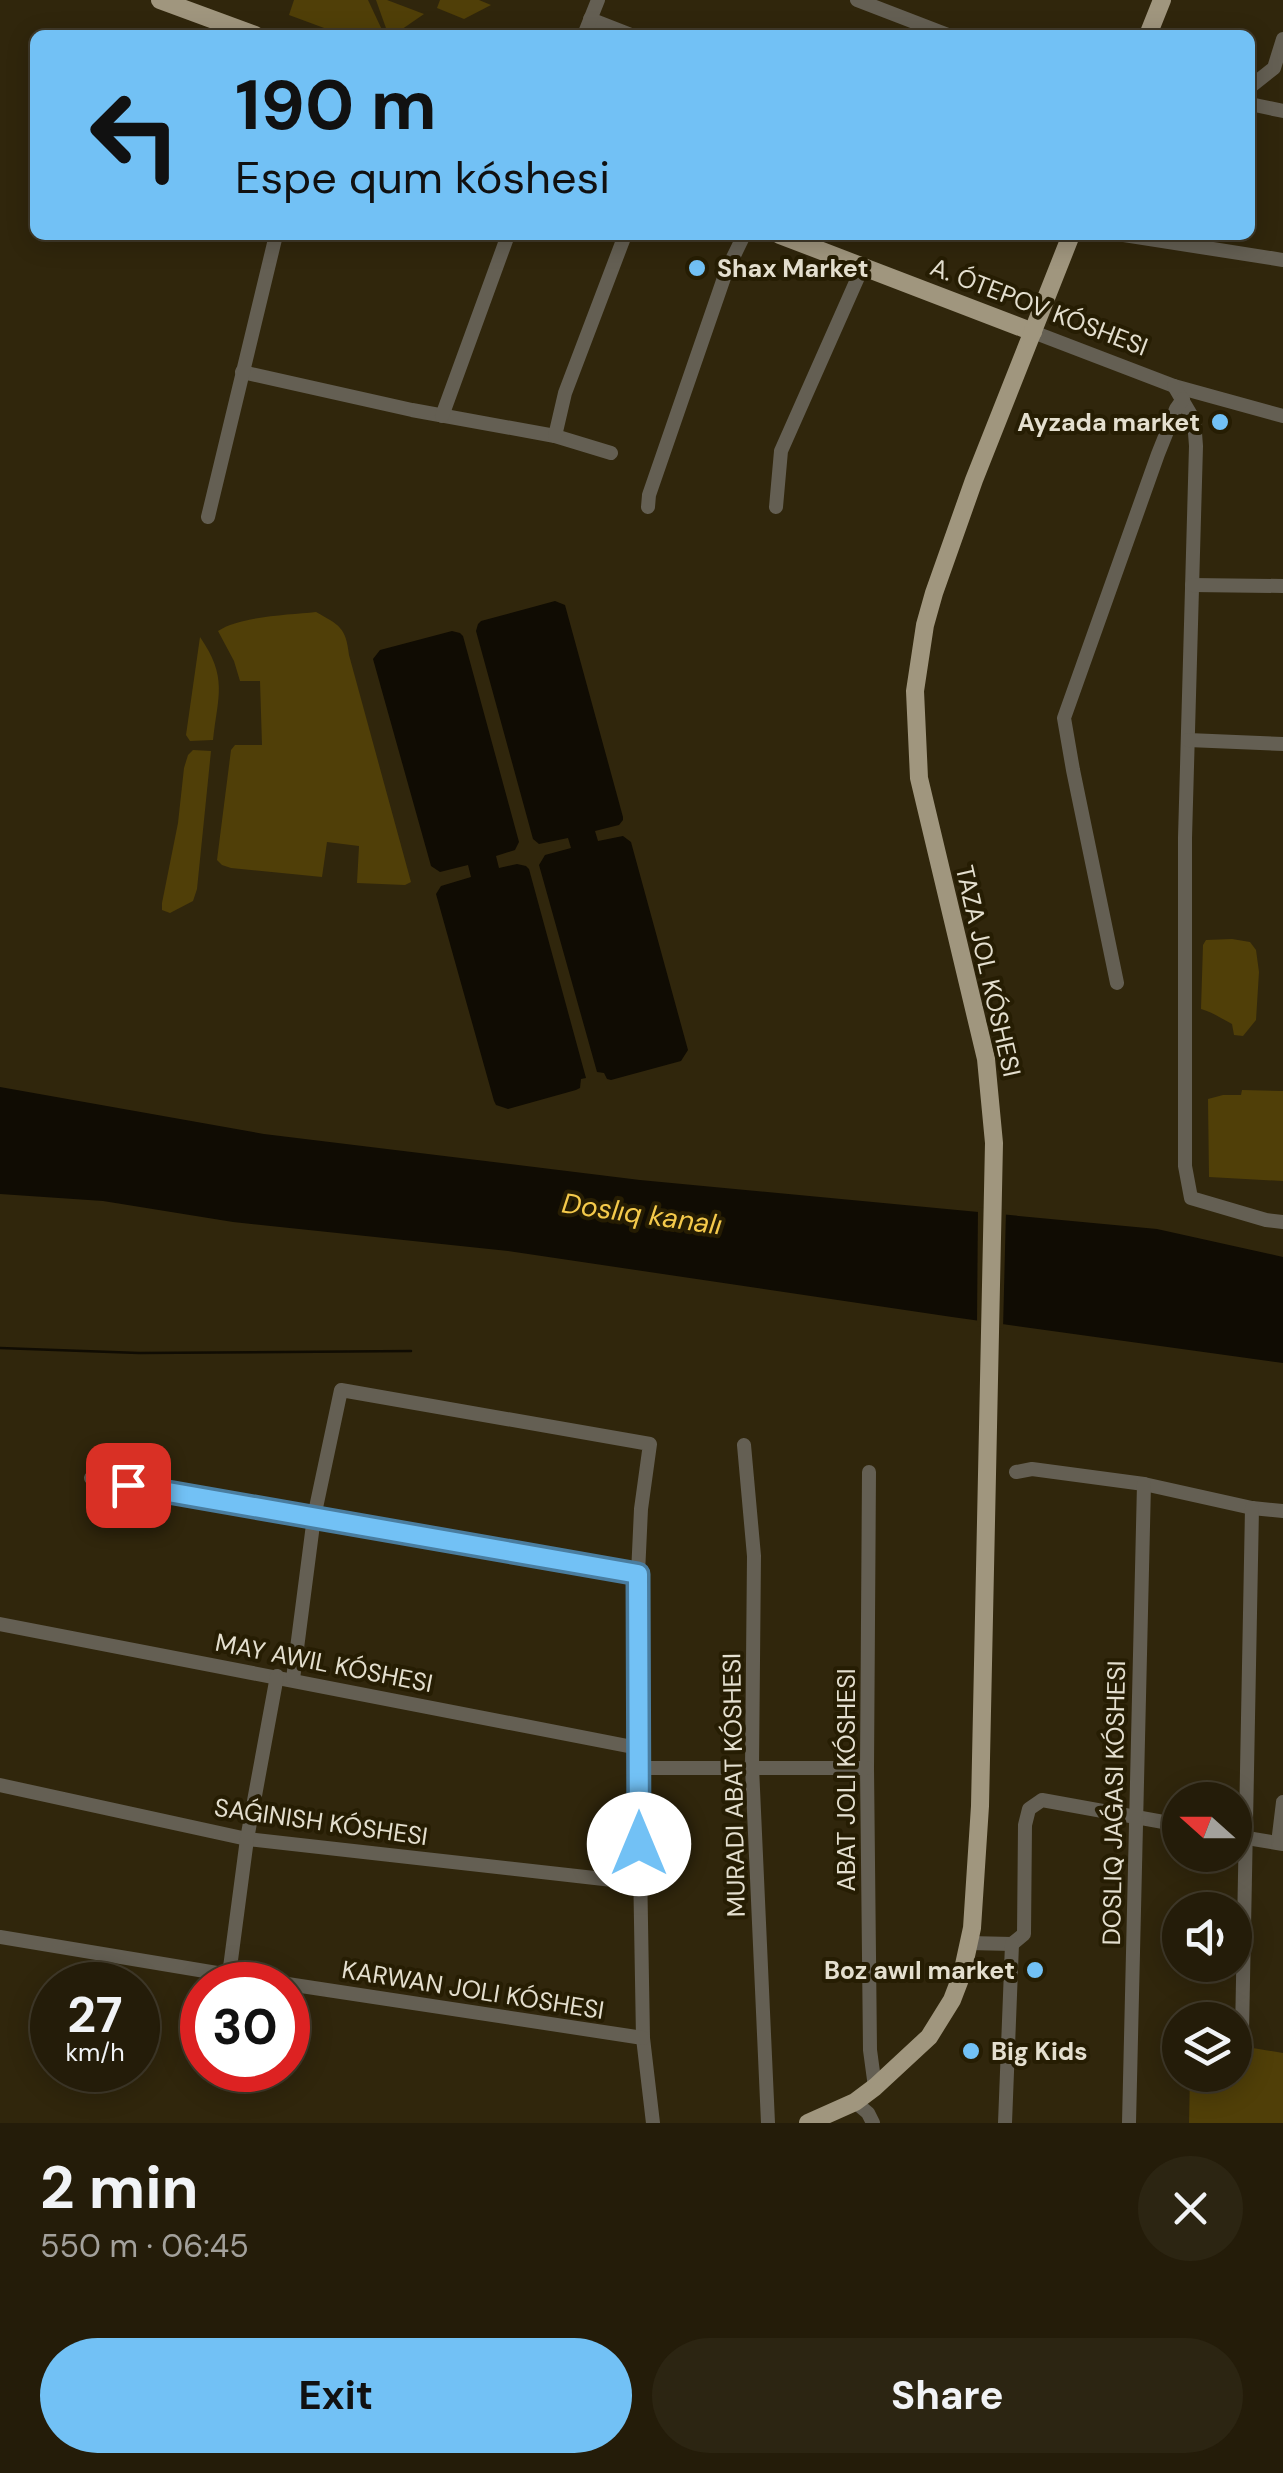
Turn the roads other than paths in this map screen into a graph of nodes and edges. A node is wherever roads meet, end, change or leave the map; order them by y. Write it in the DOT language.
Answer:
graph roads {
  1 [pos="160,0"];
  2 [pos="598,0"];
  3 [pos="858,0"];
  4 [pos="1162,0"];
  5 [pos="185,4"];
  6 [pos="590,19"];
  7 [pos="244,30"];
  8 [pos="586,30"];
  9 [pos="618,30"];
  10 [pos="935,30"];
  11 [pos="1150,30"];
  12 [pos="1283,39"];
  13 [pos="1255,83"];
  14 [pos="1255,105"];
  15 [pos="1283,112"];
  16 [pos="275,240"];
  17 [pos="506,240"];
  18 [pos="623,240"];
  19 [pos="742,240"];
  20 [pos="793,240"];
  21 [pos="1069,240"];
  22 [pos="1156,240"];
  23 [pos="1283,260"];
  24 [pos="863,266"];
  25 [pos="1033,332"];
  26 [pos="242,372"];
  27 [pos="1174,386"];
  28 [pos="1184,400"];
  29 [pos="442,416"];
  30 [pos="1283,416"];
  31 [pos="555,436"];
  32 [pos="611,452"];
  33 [pos="648,507"];
  34 [pos="776,507"];
  35 [pos="208,517"];
  36 [pos="1192,585"];
  37 [pos="1283,586"];
  38 [pos="1188,740"];
  39 [pos="1283,744"];
  40 [pos="1117,982"];
  41 [pos="1283,1222"];
  42 [pos="744,1445"];
  43 [pos="870,1472"];
  44 [pos="1016,1472"];
  45 [pos="91,1478"];
  46 [pos="1144,1484"];
  47 [pos="1252,1508"];
  48 [pos="1283,1511"];
  49 [pos="314,1516"];
  50 [pos="638,1574"];
  51 [pos="0,1624"];
  52 [pos="277,1676"];
  53 [pos="293,1679"];
  54 [pos="638,1748"];
  55 [pos="752,1766"];
  56 [pos="639,1768"];
  57 [pos="867,1768"];
  58 [pos="1242,1782"];
  59 [pos="0,1785"];
  60 [pos="1283,1802"];
  61 [pos="1136,1816"];
  62 [pos="1162,1821"];
  63 [pos="247,1839"];
  64 [pos="1252,1839"];
  65 [pos="1280,1844"];
  66 [pos="1240,1872"];
  67 [pos="639,1883"];
  68 [pos="0,1937"];
  69 [pos="969,1943"];
  70 [pos="1012,1944"];
  71 [pos="231,1962"];
  72 [pos="180,1968"];
  73 [pos="310,1988"];
  74 [pos="1242,2002"];
  75 [pos="643,2038"];
  76 [pos="876,2087"];
  77 [pos="855,2102"];
  78 [pos="652,2123"];
  79 [pos="768,2123"];
  80 [pos="808,2123"];
  81 [pos="873,2123"];
  82 [pos="1006,2123"];
  83 [pos="1129,2123"];
  1 -- 5 [label="main road"];
  2 -- 6 [label="street"];
  3 -- 10 [label="street"];
  4 -- 11 [label="main road"];
  5 -- 7 [label="main road"];
  6 -- 8 [label="street"];
  6 -- 9 [label="street"];
  12 -- 13 [label="street"];
  14 -- 15 [label="street"];
  16 -- 26 [label="street"];
  17 -- 29 [label="street"];
  18 -- 31 [label="street"];
  19 -- 33 [label="street"];
  20 -- 24 [label="main road, A. ÓTEPOV KÓSHESI"];
  21 -- 25 [label="main road, TAZA JOL KÓSHESI"];
  22 -- 23 [label="street"];
  24 -- 25 [label="main road, A. ÓTEPOV KÓSHESI"];
  24 -- 34 [label="street"];
  25 -- 27 [label="street, A. ÓTEPOV KÓSHESI"];
  25 -- 69 [label="main road, TAZA JOL KÓSHESI"];
  26 -- 29 [label="street"];
  26 -- 35 [label="street"];
  27 -- 28 [label="street"];
  27 -- 30 [label="street, A. ÓTEPOV KÓSHESI"];
  28 -- 36 [label="street"];
  28 -- 40 [label="street"];
  29 -- 31 [label="street"];
  31 -- 32 [label="street"];
  36 -- 37 [label="street"];
  36 -- 38 [label="street"];
  38 -- 39 [label="street"];
  38 -- 41 [label="street"];
  42 -- 55 [label="street"];
  43 -- 57 [label="street"];
  44 -- 46 [label="street"];
  45 -- 49 [label="street"];
  46 -- 47 [label="street"];
  46 -- 61 [label="street"];
  47 -- 48 [label="street"];
  47 -- 58 [label="street"];
  49 -- 50 [label="street"];
  49 -- 50 [label="street"];
  49 -- 53 [label="street"];
  50 -- 54 [label="street"];
  51 -- 52 [label="street"];
  52 -- 53 [label="street"];
  52 -- 63 [label="street"];
  53 -- 54 [label="street"];
  54 -- 56 [label="street"];
  55 -- 56 [label="street"];
  55 -- 57 [label="street"];
  55 -- 79 [label="street"];
  56 -- 67 [label="street"];
  57 -- 76 [label="street"];
  59 -- 63 [label="street"];
  60 -- 65 [label="street"];
  61 -- 62 [label="street"];
  61 -- 70 [label="street"];
  61 -- 83 [label="street"];
  63 -- 67 [label="street"];
  63 -- 71 [label="street"];
  64 -- 65 [label="street"];
  66 -- 74 [label="street"];
  67 -- 75 [label="street"];
  68 -- 72 [label="street"];
  69 -- 70 [label="street"];
  69 -- 76 [label="main road, TAZA JOL KÓSHESI"];
  70 -- 82 [label="street"];
  73 -- 75 [label="street"];
  75 -- 78 [label="street"];
  76 -- 77 [label="main road, TAZA JOL KÓSHESI"];
  77 -- 80 [label="main road, TAZA JOL KÓSHESI"];
  77 -- 81 [label="street"];
}
